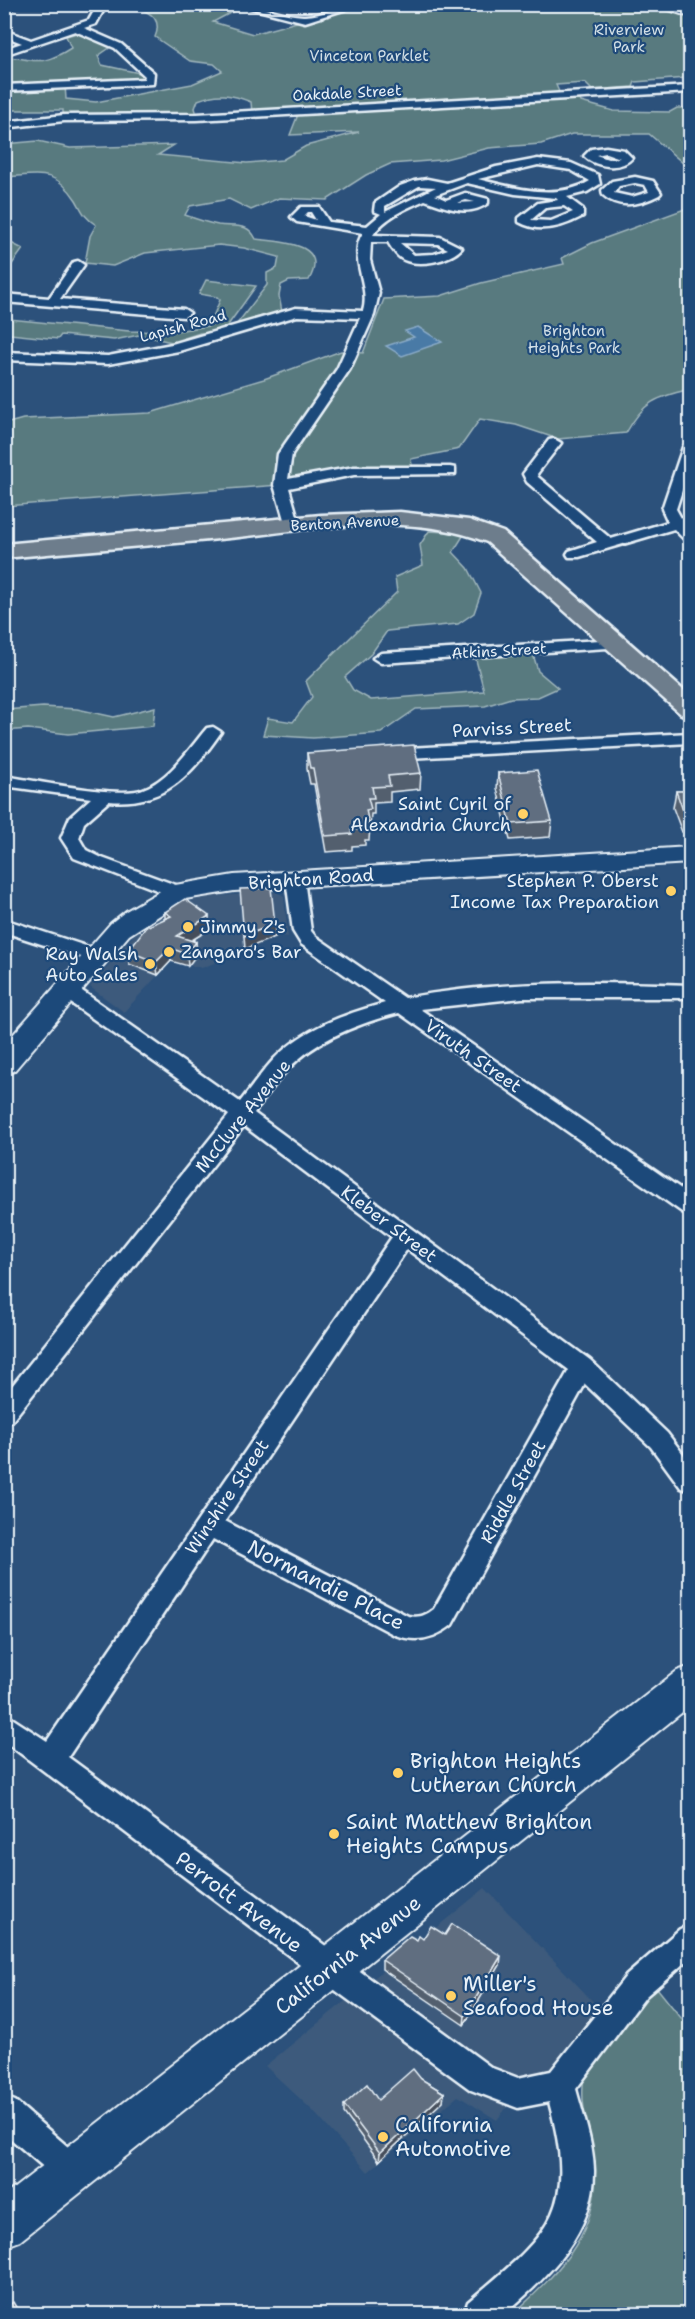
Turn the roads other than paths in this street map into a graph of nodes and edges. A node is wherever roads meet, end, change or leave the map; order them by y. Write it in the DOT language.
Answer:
graph roads {
  1 [pos="15,4"];
  2 [pos="103,4"];
  3 [pos="239,4"];
  4 [pos="333,4"];
  5 [pos="358,4"];
  6 [pos="658,4"];
  7 [pos="4,8"];
  8 [pos="348,8"];
  9 [pos="690,13"];
  10 [pos="75,28"];
  11 [pos="4,33"];
  12 [pos="32,43"];
  13 [pos="4,52"];
  14 [pos="4,88"];
  15 [pos="690,89"];
  16 [pos="4,125"];
  17 [pos="592,158"];
  18 [pos="576,167"];
  19 [pos="467,180"];
  20 [pos="596,182"];
  21 [pos="613,185"];
  22 [pos="447,186"];
  23 [pos="426,196"];
  24 [pos="447,203"];
  25 [pos="390,214"];
  26 [pos="324,224"];
  27 [pos="368,234"];
  28 [pos="393,240"];
  29 [pos="78,265"];
  30 [pos="4,298"];
  31 [pos="52,302"];
  32 [pos="184,313"];
  33 [pos="368,315"];
  34 [pos="4,356"];
  35 [pos="554,443"];
  36 [pos="690,447"];
  37 [pos="450,471"];
  38 [pos="281,484"];
  39 [pos="669,509"];
  40 [pos="690,512"];
  41 [pos="684,522"];
  42 [pos="292,526"];
  43 [pos="690,537"];
  44 [pos="608,544"];
  45 [pos="4,551"];
  46 [pos="574,554"];
  47 [pos="617,644"];
  48 [pos="381,658"];
  49 [pos="686,698"];
  50 [pos="213,732"];
  51 [pos="690,738"];
  52 [pos="372,755"];
  53 [pos="4,781"];
  54 [pos="105,795"];
  55 [pos="690,855"];
  56 [pos="295,879"];
  57 [pos="178,892"];
  58 [pos="4,925"];
  59 [pos="97,956"];
  60 [pos="68,991"];
  61 [pos="690,991"];
  62 [pos="401,1006"];
  63 [pos="4,1064"];
  64 [pos="243,1115"];
  65 [pos="690,1206"];
  66 [pos="405,1235"];
  67 [pos="582,1367"];
  68 [pos="4,1414"];
  69 [pos="690,1481"];
  70 [pos="209,1525"];
  71 [pos="443,1617"];
  72 [pos="690,1683"];
  73 [pos="4,1725"];
  74 [pos="50,1760"];
  75 [pos="690,1939"];
  76 [pos="330,1970"];
  77 [pos="560,2085"];
  78 [pos="4,2112"];
  79 [pos="72,2171"];
  80 [pos="4,2225"];
  81 [pos="480,2314"];
  1 -- 7 [label="street"];
  2 -- 10 [label="street"];
  3 -- 8 [label="street"];
  4 -- 8 [label="street"];
  5 -- 8 [label="street"];
  6 -- 9 [label="street"];
  10 -- 12 [label="street"];
  10 -- 14 [label="street"];
  11 -- 12 [label="street"];
  12 -- 13 [label="street"];
  15 -- 16 [label="street, Oakdale Street"];
  17 -- 18 [label="street"];
  18 -- 19 [label="street"];
  18 -- 20 [label="street"];
  19 -- 20 [label="street"];
  19 -- 22 [label="street"];
  20 -- 21 [label="street"];
  22 -- 23 [label="street"];
  22 -- 25 [label="street"];
  23 -- 24 [label="street"];
  23 -- 25 [label="street"];
  25 -- 27 [label="street"];
  26 -- 27 [label="street"];
  27 -- 28 [label="street"];
  27 -- 33 [label="street"];
  29 -- 31 [label="street"];
  30 -- 31 [label="street"];
  31 -- 32 [label="street"];
  33 -- 34 [label="street, Lapish Road"];
  33 -- 38 [label="street"];
  35 -- 44 [label="street"];
  36 -- 39 [label="street"];
  37 -- 38 [label="street"];
  38 -- 42 [label="street"];
  39 -- 40 [label="street"];
  39 -- 41 [label="street"];
  41 -- 43 [label="street"];
  41 -- 44 [label="street"];
  42 -- 45 [label="main road, Benton Avenue"];
  42 -- 47 [label="main road, Benton Avenue"];
  44 -- 46 [label="street"];
  47 -- 48 [label="street, Atkins Street"];
  47 -- 49 [label="main road, Benton Avenue"];
  50 -- 54 [label="street"];
  51 -- 52 [label="street, Parviss Street"];
  53 -- 54 [label="street"];
  54 -- 57 [label="street"];
  55 -- 56 [label="street, Brighton Road"];
  56 -- 57 [label="street, Brighton Road"];
  56 -- 62 [label="street, Viruth Street"];
  57 -- 59 [label="street, Brighton Road"];
  58 -- 59 [label="street"];
  59 -- 60 [label="street, Brighton Road"];
  60 -- 63 [label="street, Brighton Road"];
  60 -- 64 [label="street, Kleber Street"];
  61 -- 62 [label="street, McClure Avenue"];
  62 -- 64 [label="street, McClure Avenue"];
  62 -- 65 [label="street, Viruth Street"];
  64 -- 66 [label="street, Kleber Street"];
  64 -- 68 [label="street, McClure Avenue"];
  66 -- 67 [label="street, Kleber Street"];
  66 -- 70 [label="street, Winshire Street"];
  67 -- 69 [label="street, Kleber Street"];
  67 -- 71 [label="street, Riddle Street"];
  70 -- 71 [label="street, Normandie Place"];
  70 -- 74 [label="street, Winshire Street"];
  72 -- 76 [label="street, California Avenue"];
  73 -- 74 [label="street, Perrott Avenue"];
  74 -- 76 [label="street, Perrott Avenue"];
  75 -- 77 [label="street"];
  76 -- 77 [label="street, Perrott Avenue"];
  76 -- 79 [label="street, California Avenue"];
  77 -- 81 [label="street"];
  78 -- 79 [label="street"];
  79 -- 80 [label="street, California Avenue"];
}
